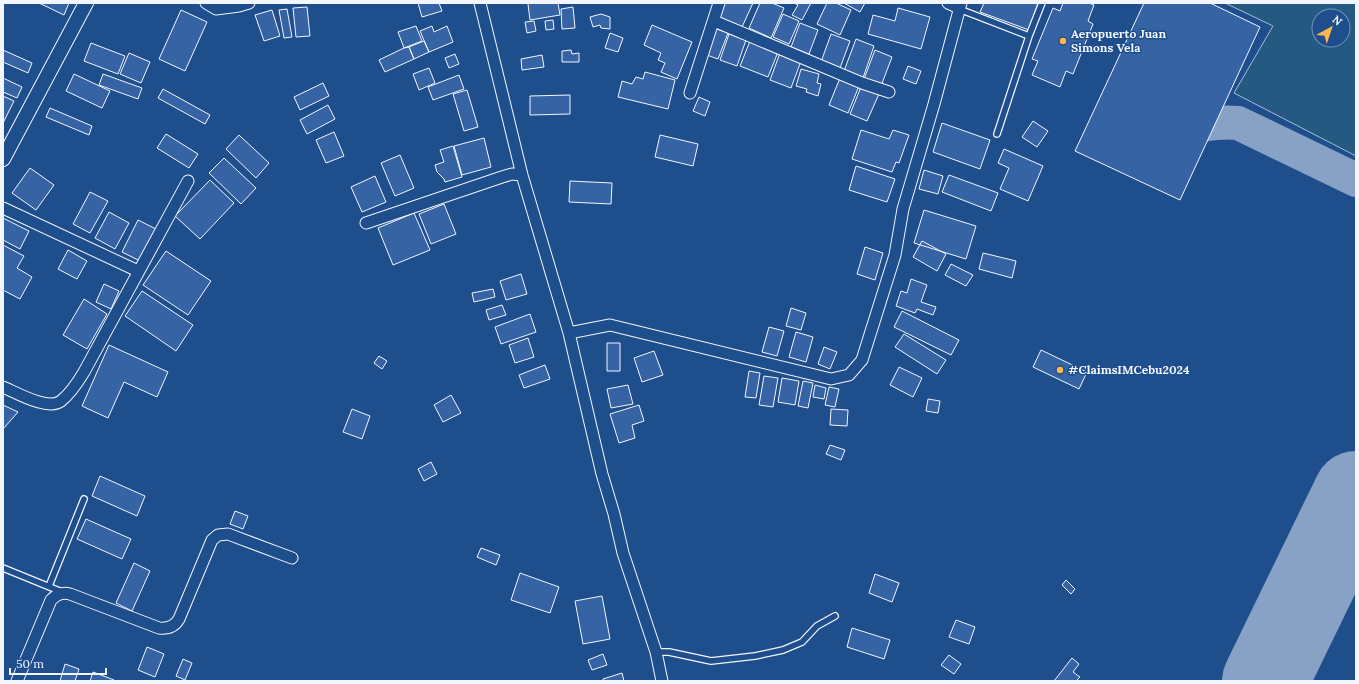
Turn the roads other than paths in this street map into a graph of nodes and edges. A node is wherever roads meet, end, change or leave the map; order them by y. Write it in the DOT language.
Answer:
graph roads {
  1 [pos="86,3"];
  2 [pos="206,3"];
  3 [pos="249,3"];
  4 [pos="480,3"];
  5 [pos="719,3"];
  6 [pos="948,3"];
  7 [pos="1042,3"];
  8 [pos="960,6"];
  9 [pos="714,21"];
  10 [pos="1030,36"];
  11 [pos="889,92"];
  12 [pos="690,93"];
  13 [pos="997,134"];
  14 [pos="3,159"];
  15 [pos="522,175"];
  16 [pos="188,181"];
  17 [pos="3,208"];
  18 [pos="366,223"];
  19 [pos="138,271"];
  20 [pos="569,333"];
  21 [pos="3,388"];
  22 [pos="84,499"];
  23 [pos="292,558"];
  24 [pos="3,568"];
  25 [pos="49,586"];
  26 [pos="66,593"];
  27 [pos="835,616"];
  28 [pos="656,652"];
  29 [pos="17,681"];
  30 [pos="662,681"];
  1 -- 14 [label="street"];
  2 -- 3 [label="street"];
  4 -- 15 [label="street"];
  5 -- 9 [label="street"];
  6 -- 8 [label="street"];
  7 -- 10 [label="lane"];
  8 -- 10 [label="lane"];
  8 -- 20 [label="street"];
  9 -- 11 [label="street"];
  9 -- 12 [label="street"];
  10 -- 13 [label="lane"];
  15 -- 18 [label="street"];
  15 -- 20 [label="street"];
  16 -- 19 [label="street"];
  17 -- 19 [label="street"];
  19 -- 21 [label="street"];
  20 -- 28 [label="street"];
  22 -- 25 [label="lane"];
  23 -- 26 [label="street"];
  24 -- 25 [label="lane"];
  25 -- 26 [label="lane"];
  26 -- 29 [label="street"];
  27 -- 28 [label="lane"];
  28 -- 30 [label="street"];
}
